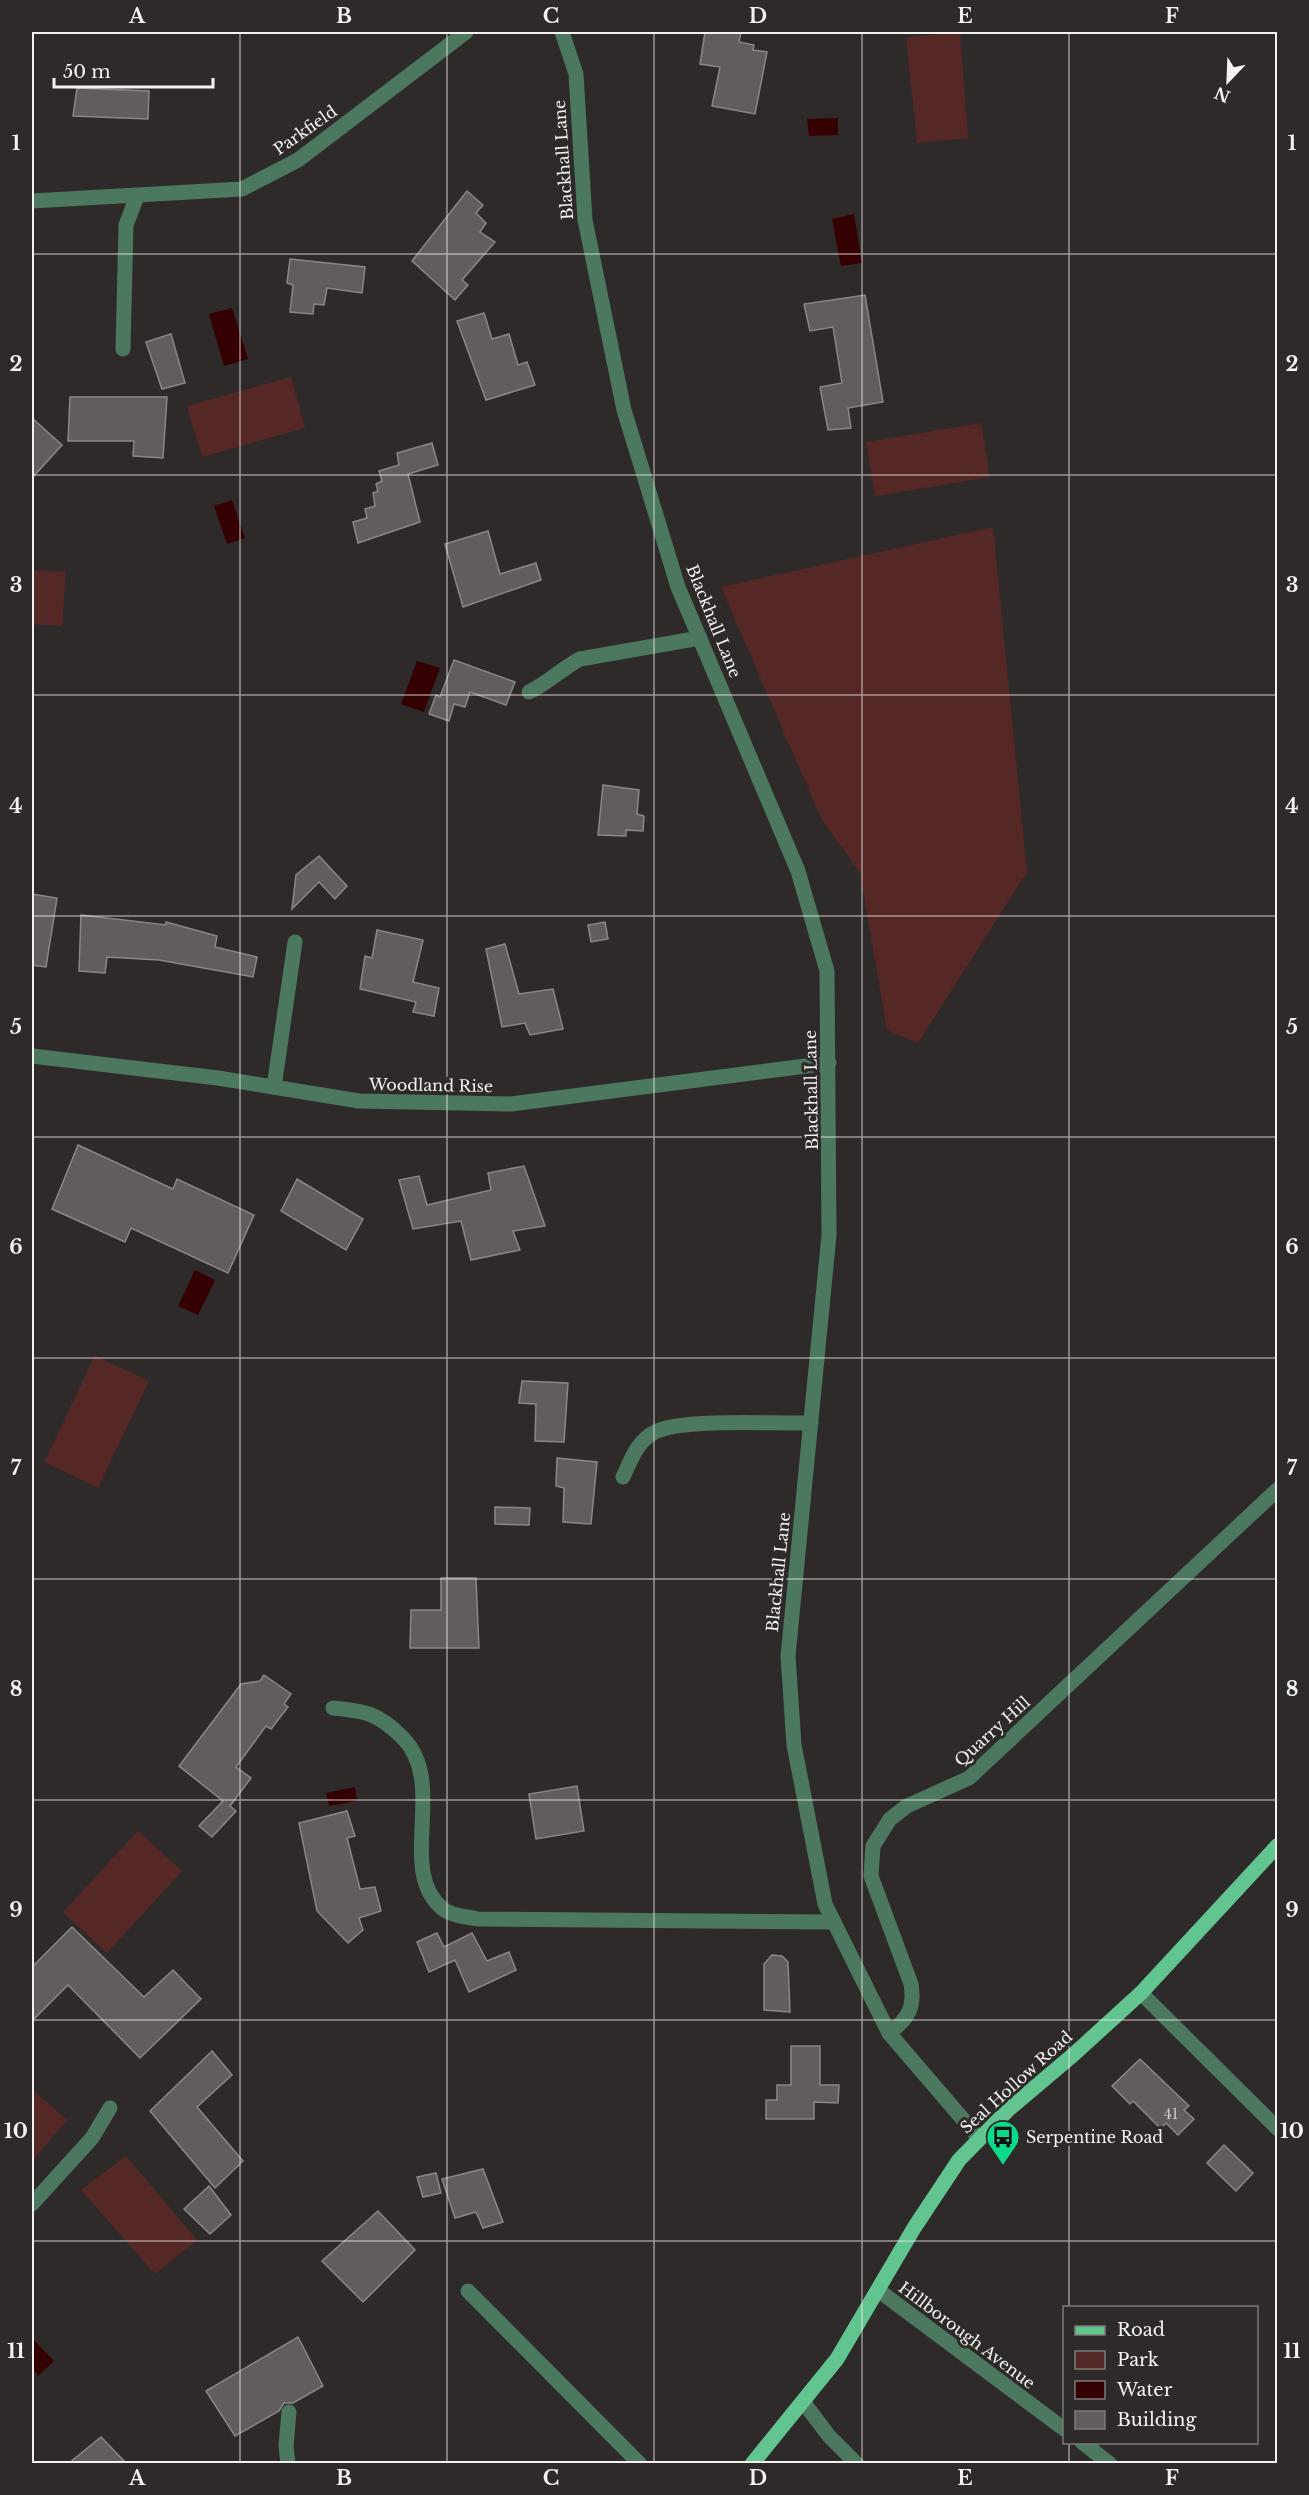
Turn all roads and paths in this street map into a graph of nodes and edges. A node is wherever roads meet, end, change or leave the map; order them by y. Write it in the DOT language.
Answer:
graph roads {
  1 [pos="466,32"];
  2 [pos="562,32"];
  3 [pos="137,196"];
  4 [pos="32,201"];
  5 [pos="123,349"];
  6 [pos="700,638"];
  7 [pos="529,692"];
  8 [pos="295,942"];
  9 [pos="32,1056"];
  10 [pos="829,1063"];
  11 [pos="274,1087"];
  12 [pos="811,1423"];
  13 [pos="623,1477"];
  14 [pos="1278,1489"];
  15 [pos="333,1708"];
  16 [pos="1278,1845"];
  17 [pos="834,1922"];
  18 [pos="1141,1993"];
  19 [pos="889,2033"];
  20 [pos="110,2108"];
  21 [pos="1278,2129"];
  22 [pos="978,2138"];
  23 [pos="32,2204"];
  24 [pos="878,2290"];
  25 [pos="468,2291"];
  26 [pos="804,2403"];
  27 [pos="289,2412"];
  28 [pos="1063,2428"];
  29 [pos="1085,2444"];
  30 [pos="288,2463"];
  31 [pos="640,2463"];
  32 [pos="752,2463"];
  33 [pos="857,2463"];
  34 [pos="1110,2463"];
  1 -- 3 [label="street, Parkfield"];
  2 -- 6 [label="street, Blackhall Lane"];
  3 -- 4 [label="street, Parkfield"];
  3 -- 5 [label="street"];
  6 -- 7 [label="street"];
  6 -- 10 [label="street, Blackhall Lane"];
  8 -- 11 [label="street"];
  9 -- 11 [label="street, Woodland Rise"];
  10 -- 11 [label="street, Woodland Rise"];
  10 -- 12 [label="street, Blackhall Lane"];
  12 -- 13 [label="street"];
  12 -- 17 [label="street, Blackhall Lane"];
  14 -- 19 [label="street, Quarry Hill"];
  15 -- 17 [label="street"];
  16 -- 18 [label="main road, Seal Hollow Road"];
  17 -- 19 [label="street, Blackhall Lane"];
  18 -- 21 [label="street"];
  18 -- 22 [label="main road, Seal Hollow Road"];
  19 -- 22 [label="street, Blackhall Lane"];
  20 -- 23 [label="street"];
  22 -- 24 [label="main road, Seal Hollow Road"];
  24 -- 26 [label="main road, Seal Hollow Road"];
  24 -- 28 [label="street, Hillborough Avenue"];
  25 -- 31 [label="street"];
  26 -- 32 [label="main road, Seal Hollow Road"];
  26 -- 33 [label="street"];
  27 -- 30 [label="street"];
  29 -- 34 [label="street"];
}
